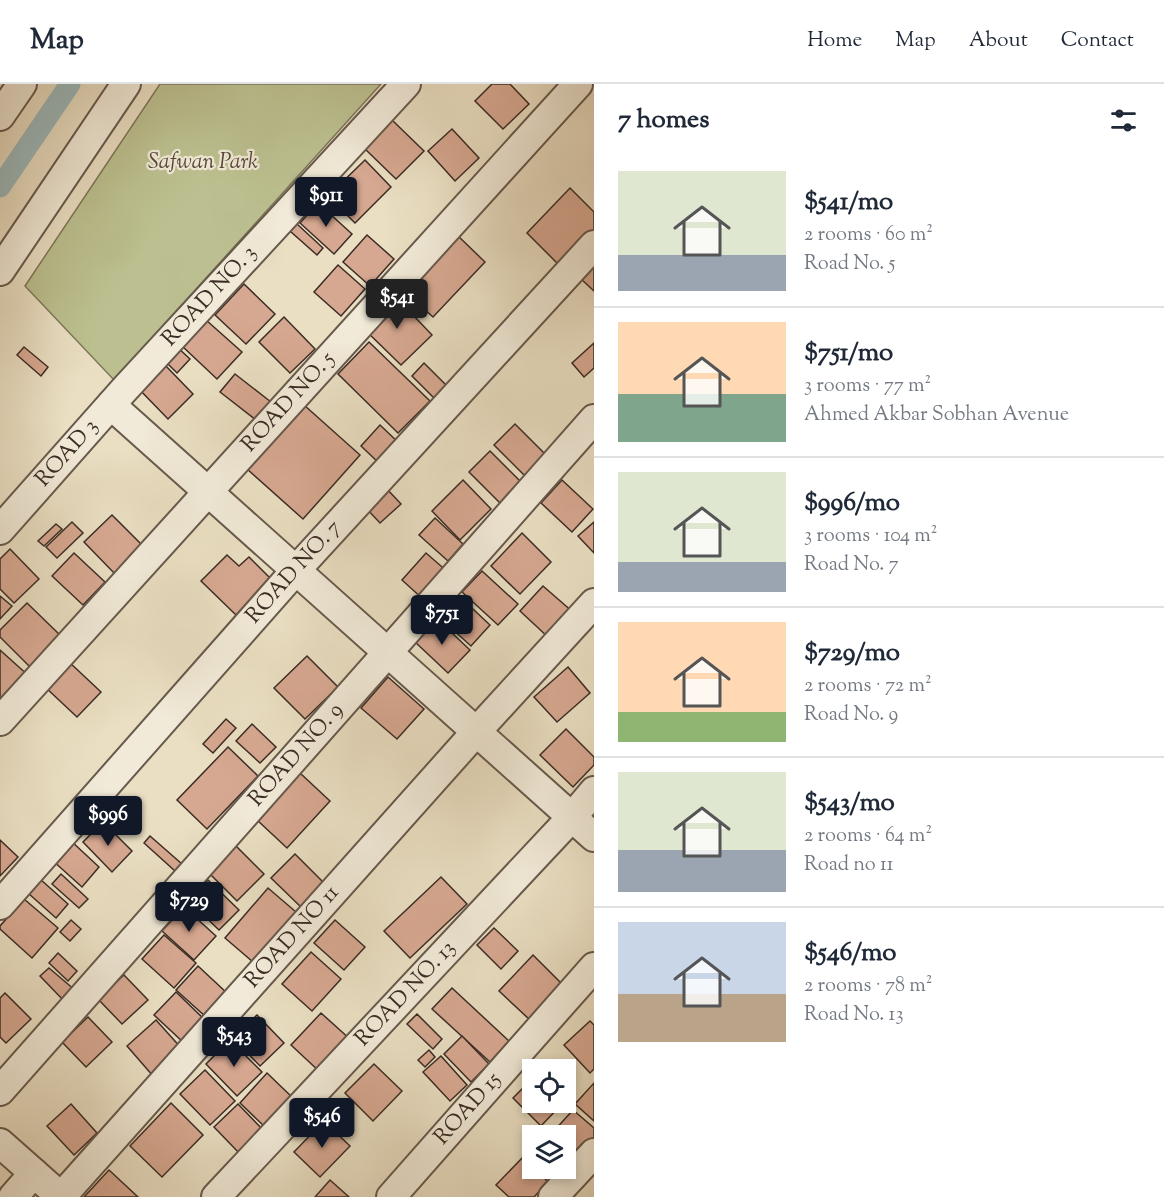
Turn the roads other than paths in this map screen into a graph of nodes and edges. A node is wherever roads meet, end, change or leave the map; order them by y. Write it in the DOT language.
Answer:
graph roads {
  1 [pos="22,84"];
  2 [pos="126,84"];
  3 [pos="406,84"];
  4 [pos="578,84"];
  5 [pos="0,116"];
  6 [pos="594,245"];
  7 [pos="0,271"];
  8 [pos="117,398"];
  9 [pos="594,419"];
  10 [pos="214,485"];
  11 [pos="0,530"];
  12 [pos="302,563"];
  13 [pos="594,603"];
  14 [pos="393,645"];
  15 [pos="0,721"];
  16 [pos="483,725"];
  17 [pos="586,806"];
  18 [pos="594,837"];
  19 [pos="0,904"];
  20 [pos="594,968"];
  21 [pos="0,1092"];
  22 [pos="0,1143"];
  23 [pos="594,1153"];
  24 [pos="34,1173"];
  25 [pos="13,1197"];
  26 [pos="61,1197"];
  27 [pos="216,1197"];
  28 [pos="391,1197"];
  29 [pos="553,1197"];
  1 -- 5 [label="street"];
  2 -- 7 [label="street"];
  3 -- 8 [label="street, ROAD NO. 3"];
  4 -- 10 [label="street, ROAD NO. 5"];
  6 -- 12 [label="street, ROAD NO. 7"];
  8 -- 10 [label="street"];
  8 -- 11 [label="street, ROAD 3"];
  9 -- 14 [label="street, ROAD NO. 9"];
  10 -- 12 [label="street"];
  10 -- 15 [label="street, ROAD NO. 5"];
  12 -- 14 [label="street"];
  12 -- 19 [label="street, ROAD NO. 7"];
  13 -- 16 [label="street, ROAD NO 11"];
  14 -- 16 [label="street"];
  14 -- 21 [label="street, ROAD NO. 9"];
  16 -- 17 [label="street"];
  16 -- 26 [label="street, ROAD NO 11"];
  17 -- 18 [label="street"];
  17 -- 27 [label="street, ROAD NO. 13"];
  20 -- 28 [label="street, ROAD 15"];
  22 -- 24 [label="street"];
  23 -- 29 [label="street"];
  24 -- 25 [label="street"];
  24 -- 26 [label="street"];
}
